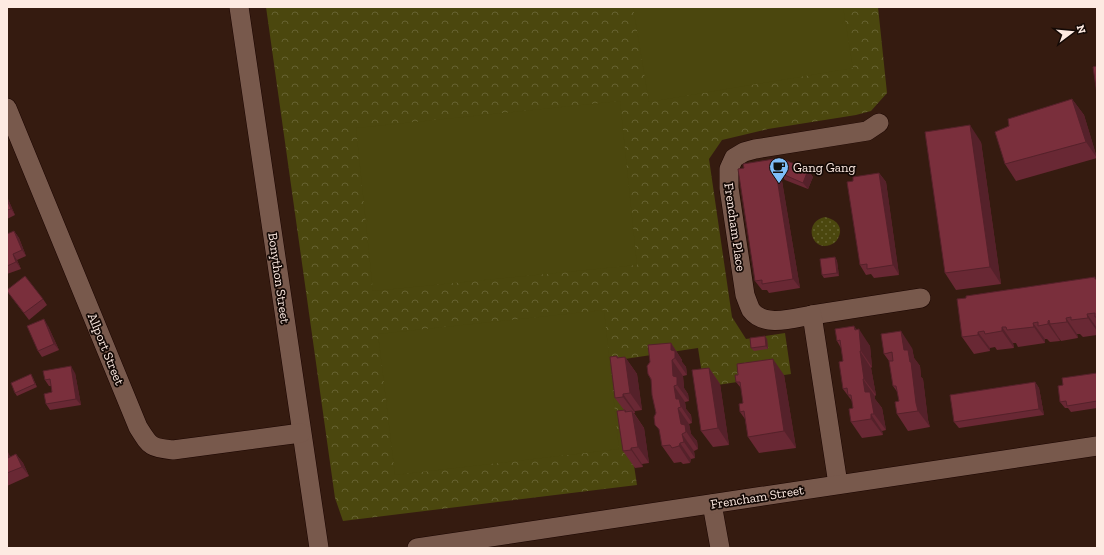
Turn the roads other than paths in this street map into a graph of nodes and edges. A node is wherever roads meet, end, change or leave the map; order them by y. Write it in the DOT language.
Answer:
graph roads {
  1 [pos="239,7"];
  2 [pos="7,108"];
  3 [pos="879,123"];
  4 [pos="921,298"];
  5 [pos="812,315"];
  6 [pos="301,432"];
  7 [pos="1097,446"];
  8 [pos="838,484"];
  9 [pos="712,504"];
  10 [pos="319,548"];
  11 [pos="417,548"];
  12 [pos="720,548"];
  1 -- 6 [label="street, Bonython Street"];
  2 -- 6 [label="street, Allport Street"];
  3 -- 5 [label="street, Frencham Place"];
  4 -- 5 [label="street, Frencham Place"];
  5 -- 8 [label="street"];
  6 -- 10 [label="street, Bonython Street"];
  7 -- 8 [label="street, Frencham Street"];
  8 -- 9 [label="street, Frencham Street"];
  9 -- 11 [label="street, Frencham Street"];
  9 -- 12 [label="street"];
}
